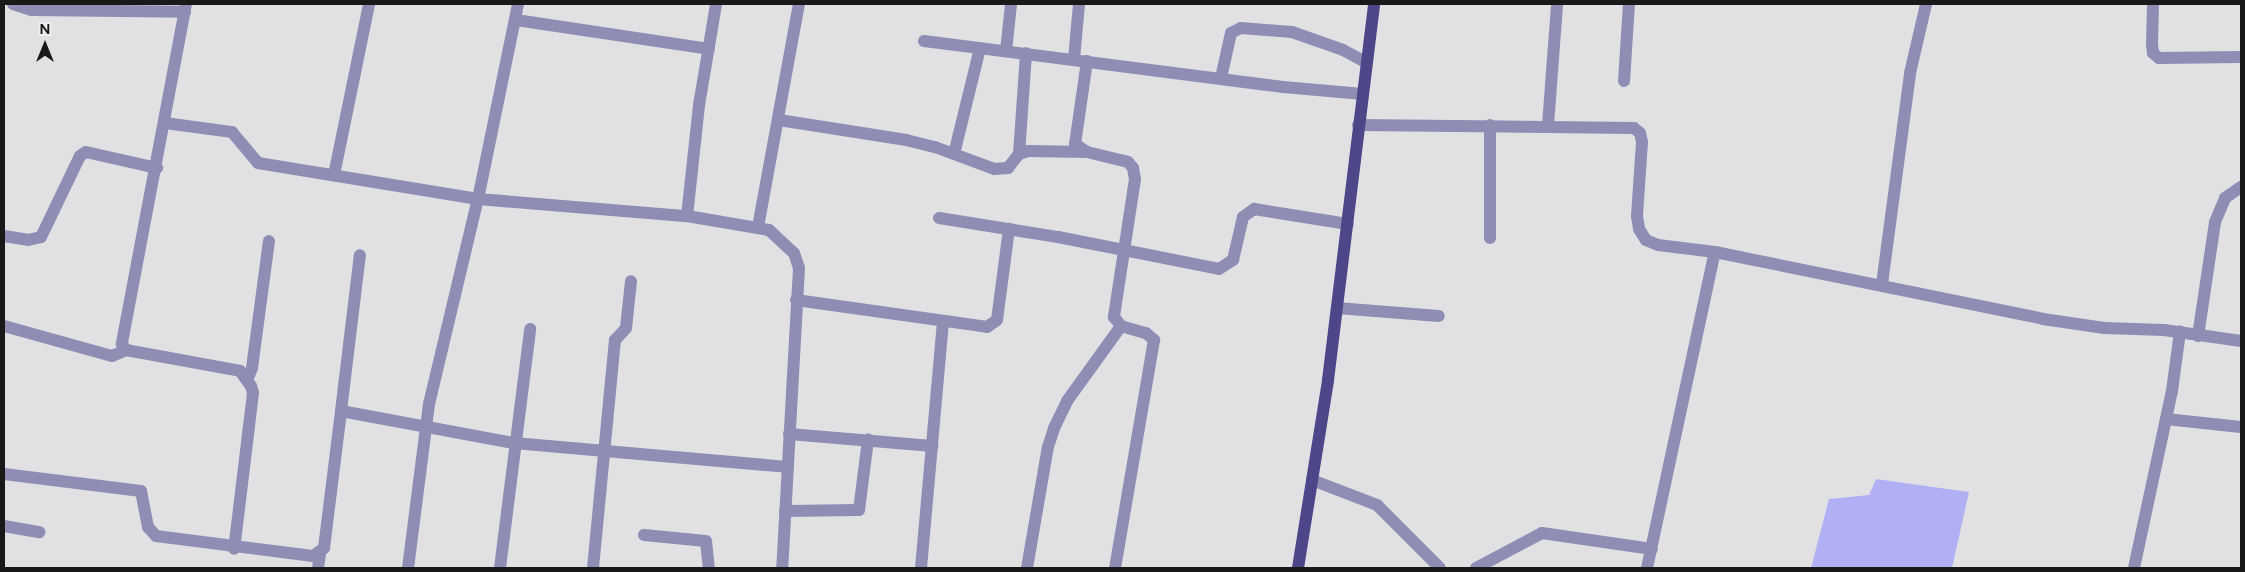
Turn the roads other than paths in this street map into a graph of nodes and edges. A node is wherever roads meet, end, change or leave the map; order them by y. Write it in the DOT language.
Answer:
graph roads {
  1 [pos="13,4"];
  2 [pos="369,4"];
  3 [pos="518,4"];
  4 [pos="716,4"];
  5 [pos="799,4"];
  6 [pos="1011,4"];
  7 [pos="1079,4"];
  8 [pos="1374,4"];
  9 [pos="1557,4"];
  10 [pos="1628,4"];
  11 [pos="1926,4"];
  12 [pos="2153,4"];
  13 [pos="185,8"];
  14 [pos="516,20"];
  15 [pos="924,41"];
  16 [pos="980,48"];
  17 [pos="709,49"];
  18 [pos="1006,51"];
  19 [pos="1026,53"];
  20 [pos="2241,58"];
  21 [pos="1080,60"];
  22 [pos="1367,63"];
  23 [pos="1221,78"];
  24 [pos="1624,81"];
  25 [pos="1363,94"];
  26 [pos="779,120"];
  27 [pos="165,123"];
  28 [pos="1358,125"];
  29 [pos="1490,125"];
  30 [pos="1548,126"];
  31 [pos="1087,152"];
  32 [pos="954,154"];
  33 [pos="1019,154"];
  34 [pos="157,168"];
  35 [pos="334,175"];
  36 [pos="2241,187"];
  37 [pos="478,199"];
  38 [pos="688,216"];
  39 [pos="939,218"];
  40 [pos="1348,224"];
  41 [pos="758,227"];
  42 [pos="1009,228"];
  43 [pos="4,236"];
  44 [pos="1490,238"];
  45 [pos="269,241"];
  46 [pos="1125,251"];
  47 [pos="1715,252"];
  48 [pos="360,255"];
  49 [pos="631,281"];
  50 [pos="1882,284"];
  51 [pos="796,300"];
  52 [pos="1337,308"];
  53 [pos="1439,316"];
  54 [pos="943,322"];
  55 [pos="4,326"];
  56 [pos="1121,326"];
  57 [pos="530,329"];
  58 [pos="2180,332"];
  59 [pos="2198,336"];
  60 [pos="2241,341"];
  61 [pos="126,350"];
  62 [pos="247,380"];
  63 [pos="341,411"];
  64 [pos="2166,419"];
  65 [pos="426,427"];
  66 [pos="2241,427"];
  67 [pos="789,434"];
  68 [pos="868,440"];
  69 [pos="514,443"];
  70 [pos="933,446"];
  71 [pos="604,450"];
  72 [pos="787,467"];
  73 [pos="4,474"];
  74 [pos="1312,480"];
  75 [pos="785,511"];
  76 [pos="4,526"];
  77 [pos="39,532"];
  78 [pos="644,536"];
  79 [pos="234,548"];
  80 [pos="1652,548"];
  81 [pos="320,554"];
  82 [pos="318,568"];
  83 [pos="408,568"];
  84 [pos="500,568"];
  85 [pos="593,568"];
  86 [pos="709,568"];
  87 [pos="782,568"];
  88 [pos="921,568"];
  89 [pos="1027,568"];
  90 [pos="1115,568"];
  91 [pos="1298,568"];
  92 [pos="1440,568"];
  93 [pos="1476,568"];
  94 [pos="1647,568"];
  95 [pos="2134,568"];
  1 -- 13 [label="street"];
  2 -- 35 [label="street"];
  3 -- 14 [label="street"];
  4 -- 17 [label="street"];
  5 -- 26 [label="street"];
  6 -- 18 [label="street"];
  7 -- 21 [label="street"];
  8 -- 22 [label="main road"];
  9 -- 30 [label="street"];
  10 -- 24 [label="street"];
  11 -- 50 [label="street"];
  12 -- 20 [label="street"];
  13 -- 27 [label="street"];
  14 -- 17 [label="street"];
  14 -- 37 [label="street"];
  15 -- 16 [label="street"];
  16 -- 18 [label="street"];
  16 -- 32 [label="street"];
  17 -- 38 [label="street"];
  18 -- 19 [label="street"];
  19 -- 21 [label="street"];
  19 -- 33 [label="street"];
  21 -- 23 [label="street"];
  21 -- 31 [label="street"];
  22 -- 23 [label="street"];
  22 -- 25 [label="main road"];
  23 -- 25 [label="street"];
  25 -- 28 [label="main road"];
  26 -- 32 [label="street"];
  26 -- 41 [label="street"];
  27 -- 34 [label="street"];
  27 -- 35 [label="street"];
  28 -- 29 [label="street"];
  28 -- 40 [label="main road"];
  29 -- 30 [label="street"];
  29 -- 44 [label="street"];
  30 -- 47 [label="street"];
  31 -- 33 [label="street"];
  31 -- 46 [label="street"];
  32 -- 33 [label="street"];
  34 -- 43 [label="street"];
  34 -- 61 [label="street"];
  35 -- 37 [label="street"];
  36 -- 59 [label="street"];
  37 -- 38 [label="street"];
  37 -- 65 [label="street"];
  38 -- 41 [label="street"];
  39 -- 42 [label="street"];
  40 -- 46 [label="street"];
  40 -- 52 [label="main road"];
  41 -- 51 [label="street"];
  42 -- 46 [label="street"];
  42 -- 54 [label="street"];
  45 -- 62 [label="street"];
  46 -- 56 [label="street"];
  47 -- 50 [label="street"];
  47 -- 80 [label="street"];
  48 -- 63 [label="street"];
  49 -- 71 [label="street"];
  50 -- 58 [label="street"];
  51 -- 54 [label="street"];
  51 -- 67 [label="street"];
  52 -- 53 [label="street"];
  52 -- 74 [label="main road"];
  54 -- 70 [label="street"];
  55 -- 61 [label="street"];
  56 -- 89 [label="street"];
  56 -- 90 [label="street"];
  57 -- 69 [label="street"];
  58 -- 59 [label="street"];
  58 -- 64 [label="street"];
  59 -- 60 [label="street"];
  61 -- 62 [label="street"];
  62 -- 79 [label="street"];
  63 -- 65 [label="street"];
  63 -- 81 [label="street"];
  64 -- 66 [label="street"];
  64 -- 95 [label="street"];
  65 -- 69 [label="street"];
  65 -- 83 [label="street"];
  67 -- 68 [label="street"];
  67 -- 72 [label="street"];
  68 -- 70 [label="street"];
  68 -- 75 [label="street"];
  69 -- 71 [label="street"];
  69 -- 84 [label="street"];
  70 -- 88 [label="street"];
  71 -- 72 [label="street"];
  71 -- 85 [label="street"];
  72 -- 75 [label="street"];
  73 -- 79 [label="street"];
  74 -- 91 [label="main road"];
  74 -- 92 [label="street"];
  75 -- 87 [label="street"];
  76 -- 77 [label="street"];
  78 -- 86 [label="street"];
  79 -- 81 [label="street"];
  80 -- 93 [label="street"];
  80 -- 94 [label="street"];
  81 -- 82 [label="street"];
}
